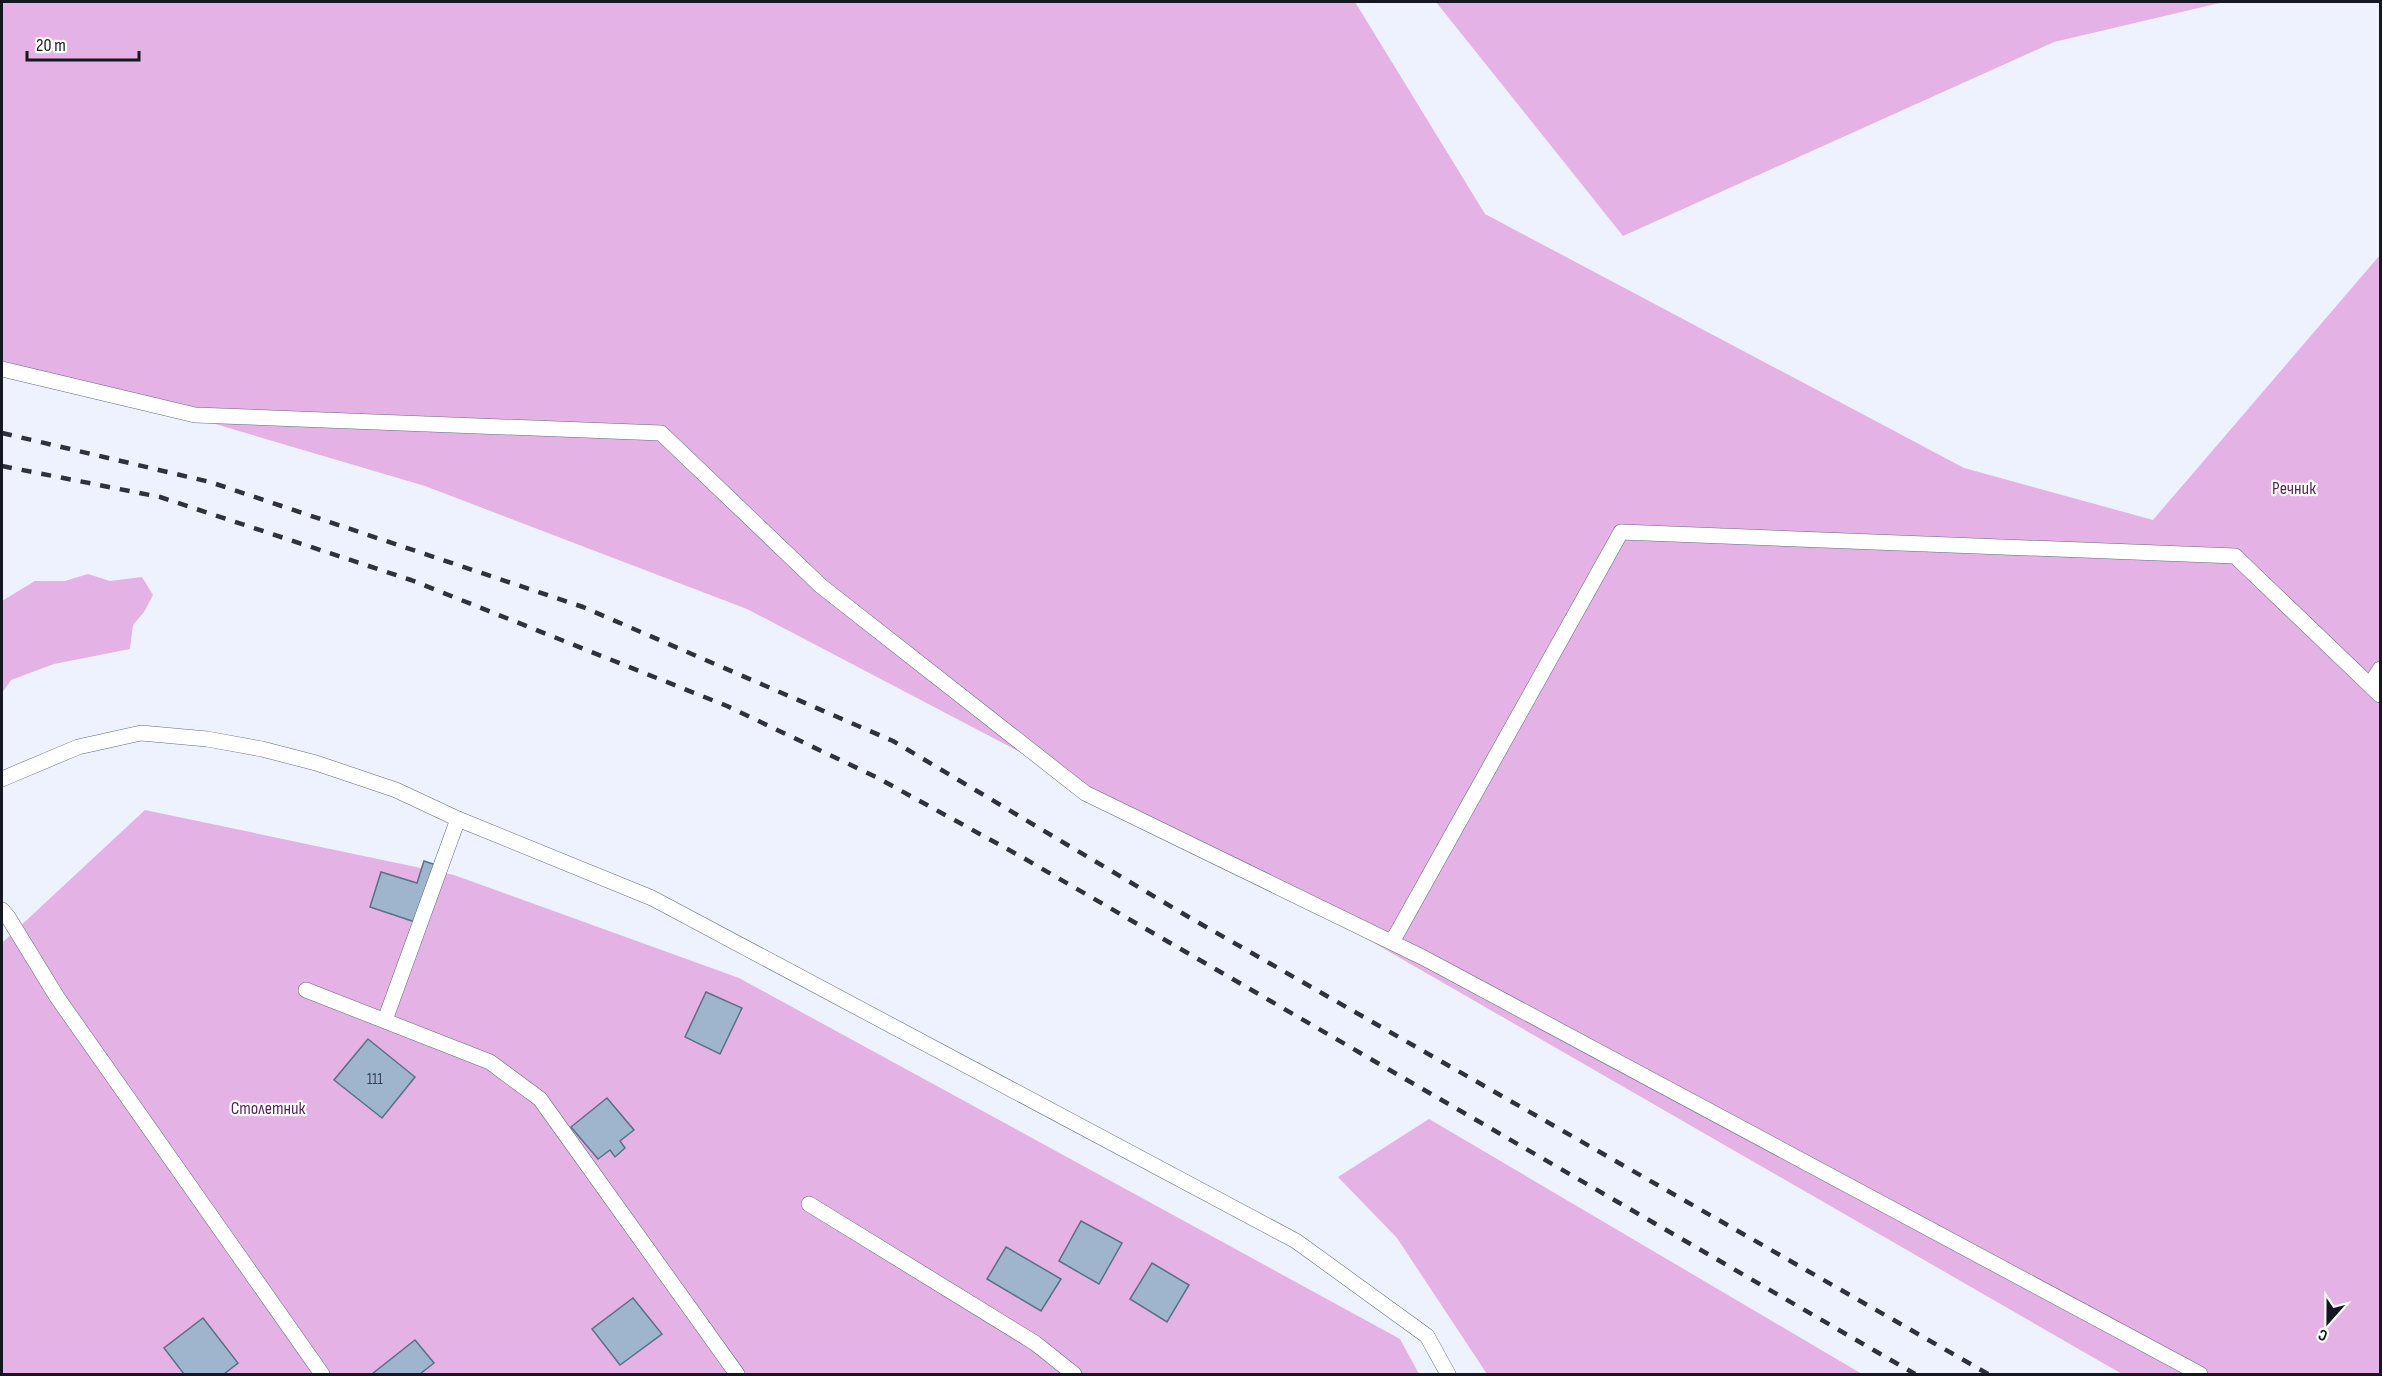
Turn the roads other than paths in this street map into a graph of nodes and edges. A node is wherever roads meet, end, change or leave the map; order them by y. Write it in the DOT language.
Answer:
graph roads {
  1 [pos="2,369"];
  2 [pos="2380,669"];
  3 [pos="2375,690"];
  4 [pos="2,778"];
  5 [pos="458,819"];
  6 [pos="4,917"];
  7 [pos="1392,942"];
  8 [pos="306,990"];
  9 [pos="385,1020"];
  10 [pos="809,1204"];
  11 [pos="322,1374"];
  12 [pos="737,1374"];
  13 [pos="1074,1374"];
  14 [pos="1448,1374"];
  15 [pos="2200,1374"];
  1 -- 7 [label="lane"];
  2 -- 3 [label="lane"];
  3 -- 7 [label="lane"];
  4 -- 5 [label="lane"];
  5 -- 9 [label="lane"];
  5 -- 14 [label="lane"];
  6 -- 11 [label="lane"];
  7 -- 15 [label="lane"];
  8 -- 9 [label="lane"];
  9 -- 12 [label="lane"];
  10 -- 13 [label="lane"];
}
